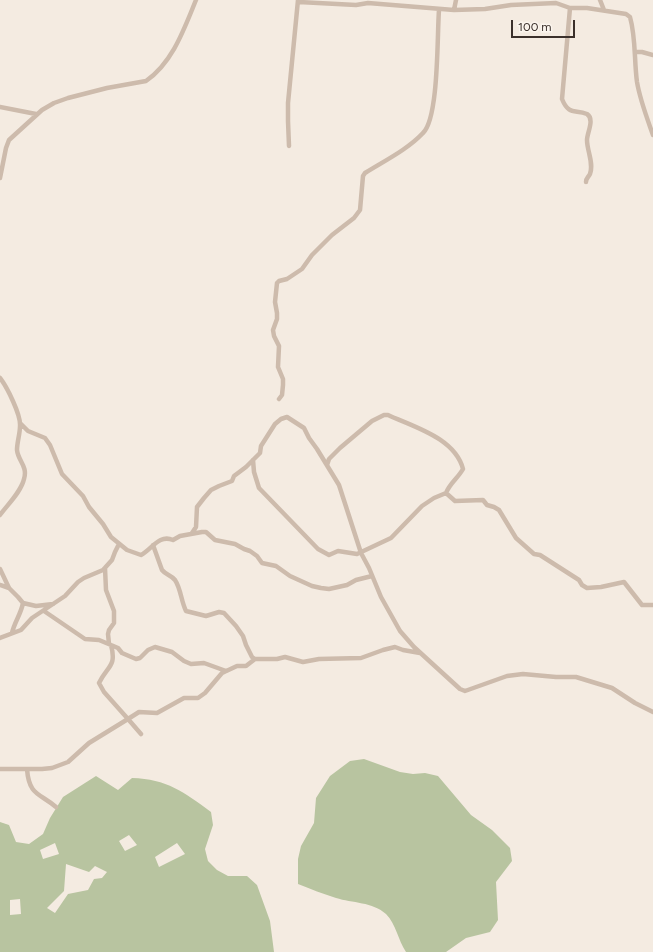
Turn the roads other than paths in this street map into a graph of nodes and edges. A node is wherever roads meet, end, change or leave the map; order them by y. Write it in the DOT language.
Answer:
graph roads {
  1 [pos="196,0"];
  2 [pos="456,0"];
  3 [pos="600,0"];
  4 [pos="299,1"];
  5 [pos="570,8"];
  6 [pos="439,10"];
  7 [pos="454,10"];
  8 [pos="604,10"];
  9 [pos="636,52"];
  10 [pos="653,55"];
  11 [pos="0,107"];
  12 [pos="36,114"];
  13 [pos="653,135"];
  14 [pos="289,146"];
  15 [pos="0,178"];
  16 [pos="586,182"];
  17 [pos="0,378"];
  18 [pos="278,399"];
  19 [pos="20,424"];
  20 [pos="253,460"];
  21 [pos="327,465"];
  22 [pos="446,493"];
  23 [pos="0,515"];
  24 [pos="192,533"];
  25 [pos="119,544"];
  26 [pos="153,545"];
  27 [pos="361,553"];
  28 [pos="0,568"];
  29 [pos="105,568"];
  30 [pos="372,576"];
  31 [pos="0,585"];
  32 [pos="10,588"];
  33 [pos="23,603"];
  34 [pos="54,604"];
  35 [pos="653,605"];
  36 [pos="44,612"];
  37 [pos="12,633"];
  38 [pos="0,638"];
  39 [pos="110,645"];
  40 [pos="422,654"];
  41 [pos="255,659"];
  42 [pos="226,671"];
  43 [pos="653,712"];
  44 [pos="128,719"];
  45 [pos="141,734"];
  46 [pos="0,769"];
  47 [pos="27,769"];
  48 [pos="56,807"];
  1 -- 12 [label="street"];
  2 -- 7 [label="street"];
  3 -- 8 [label="street"];
  4 -- 6 [label="street"];
  4 -- 14 [label="street"];
  5 -- 7 [label="street"];
  5 -- 8 [label="street"];
  5 -- 16 [label="street"];
  6 -- 7 [label="street"];
  6 -- 18 [label="street"];
  8 -- 9 [label="street"];
  9 -- 10 [label="street"];
  9 -- 13 [label="street"];
  11 -- 12 [label="street"];
  12 -- 15 [label="street"];
  17 -- 19 [label="street"];
  19 -- 23 [label="street"];
  19 -- 25 [label="street"];
  20 -- 21 [label="street"];
  20 -- 24 [label="street"];
  20 -- 27 [label="street"];
  21 -- 22 [label="street"];
  21 -- 27 [label="street"];
  22 -- 27 [label="street"];
  22 -- 35 [label="street"];
  24 -- 26 [label="street"];
  24 -- 30 [label="street"];
  25 -- 26 [label="street"];
  25 -- 29 [label="street"];
  26 -- 41 [label="street"];
  27 -- 30 [label="street"];
  28 -- 32 [label="street"];
  29 -- 34 [label="street"];
  29 -- 39 [label="street"];
  30 -- 40 [label="street"];
  31 -- 32 [label="street"];
  32 -- 33 [label="street"];
  33 -- 34 [label="street"];
  33 -- 37 [label="street"];
  34 -- 36 [label="street"];
  36 -- 37 [label="street"];
  36 -- 39 [label="street"];
  37 -- 38 [label="street"];
  39 -- 42 [label="street"];
  39 -- 44 [label="street"];
  40 -- 41 [label="street"];
  40 -- 43 [label="street"];
  41 -- 42 [label="street"];
  42 -- 44 [label="street"];
  44 -- 45 [label="street"];
  44 -- 47 [label="street"];
  46 -- 47 [label="street"];
  47 -- 48 [label="street"];
}
